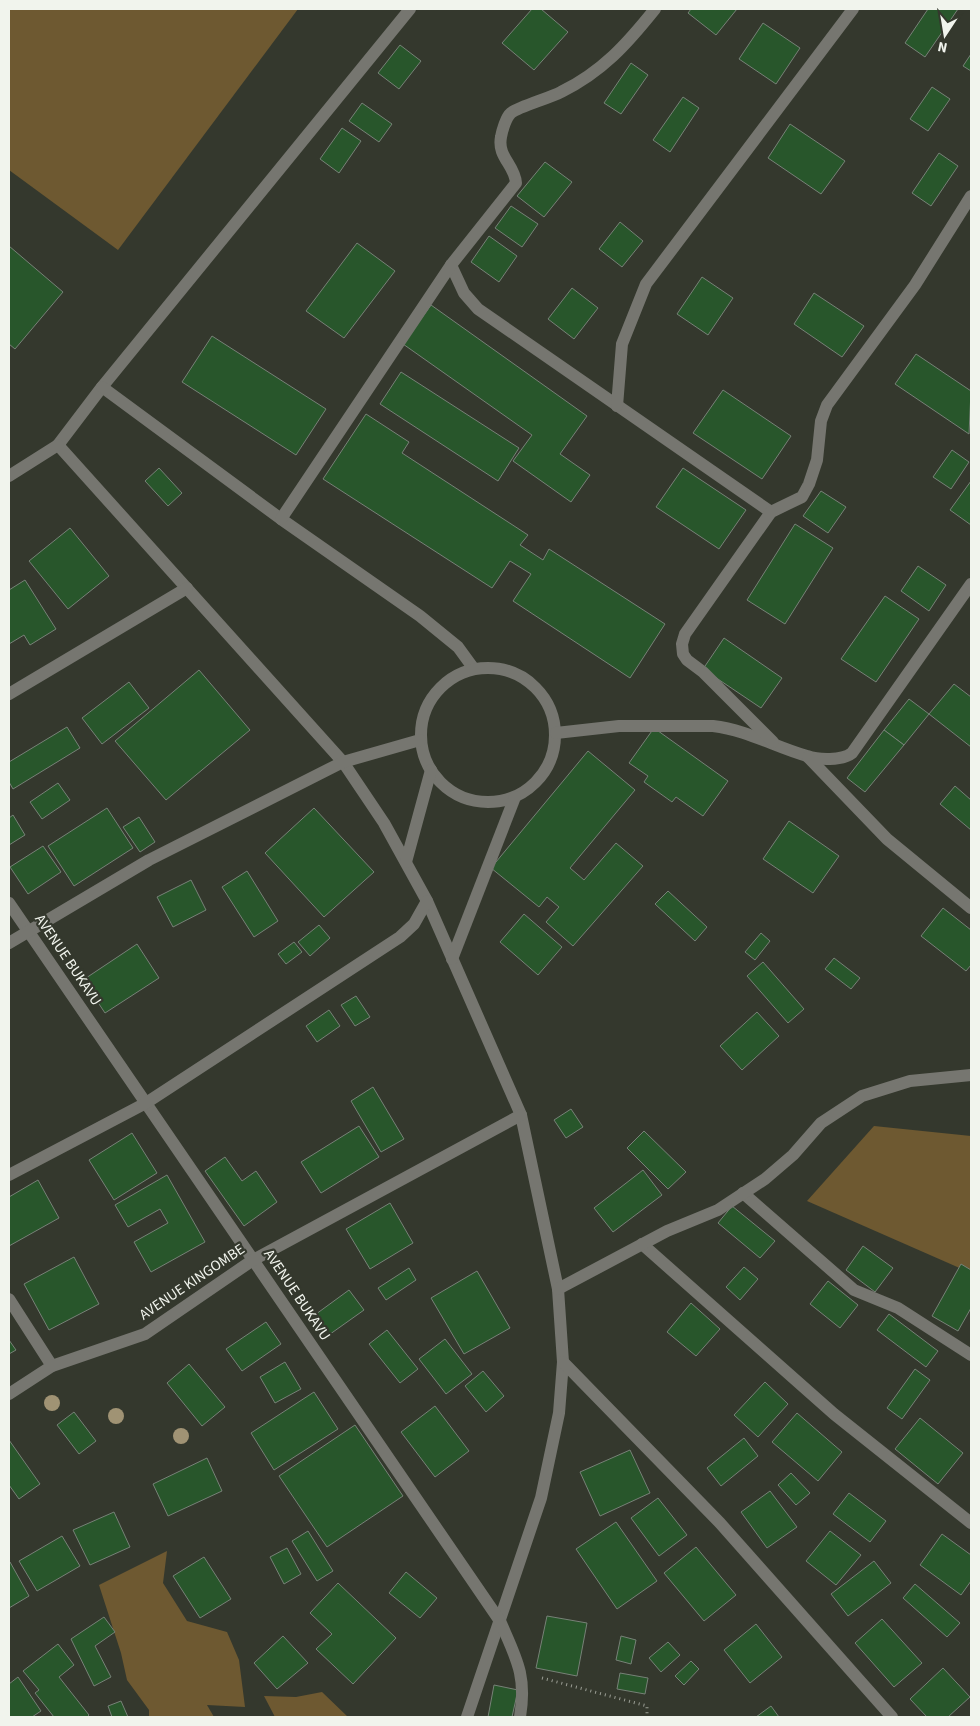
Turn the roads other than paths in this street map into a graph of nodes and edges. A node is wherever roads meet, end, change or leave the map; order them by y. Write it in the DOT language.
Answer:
graph roads {
  1 [pos="410,9"];
  2 [pos="654,9"];
  3 [pos="854,9"];
  4 [pos="971,196"];
  5 [pos="451,265"];
  6 [pos="102,387"];
  7 [pos="617,406"];
  8 [pos="58,445"];
  9 [pos="9,476"];
  10 [pos="772,512"];
  11 [pos="281,519"];
  12 [pos="971,584"];
  13 [pos="187,588"];
  14 [pos="474,669"];
  15 [pos="9,694"];
  16 [pos="556,733"];
  17 [pos="420,740"];
  18 [pos="773,742"];
  19 [pos="808,757"];
  20 [pos="342,762"];
  21 [pos="431,770"];
  22 [pos="515,797"];
  23 [pos="406,862"];
  24 [pos="427,901"];
  25 [pos="9,903"];
  26 [pos="971,908"];
  27 [pos="28,932"];
  28 [pos="9,943"];
  29 [pos="452,959"];
  30 [pos="971,1075"];
  31 [pos="146,1103"];
  32 [pos="521,1115"];
  33 [pos="9,1176"];
  34 [pos="743,1193"];
  35 [pos="642,1244"];
  36 [pos="253,1260"];
  37 [pos="558,1289"];
  38 [pos="9,1298"];
  39 [pos="971,1355"];
  40 [pos="564,1362"];
  41 [pos="52,1366"];
  42 [pos="9,1394"];
  43 [pos="971,1523"];
  44 [pos="500,1621"];
  45 [pos="467,1717"];
  46 [pos="520,1717"];
  47 [pos="892,1717"];
  1 -- 6 [label="street"];
  2 -- 5 [label="street"];
  3 -- 7 [label="street"];
  4 -- 10 [label="street"];
  5 -- 7 [label="street"];
  5 -- 11 [label="street"];
  6 -- 8 [label="street"];
  6 -- 11 [label="street"];
  7 -- 10 [label="street"];
  8 -- 9 [label="street"];
  8 -- 13 [label="street"];
  10 -- 18 [label="street"];
  11 -- 14 [label="street"];
  12 -- 19 [label="street"];
  13 -- 15 [label="street"];
  13 -- 20 [label="street"];
  14 -- 16 [label="street"];
  14 -- 17 [label="street"];
  16 -- 18 [label="street"];
  16 -- 22 [label="street"];
  17 -- 20 [label="street"];
  17 -- 21 [label="street"];
  18 -- 19 [label="street"];
  19 -- 26 [label="street"];
  20 -- 23 [label="street"];
  20 -- 27 [label="street"];
  21 -- 22 [label="street"];
  21 -- 23 [label="street"];
  22 -- 29 [label="street"];
  23 -- 24 [label="street"];
  24 -- 29 [label="street"];
  24 -- 31 [label="street"];
  25 -- 27 [label="street, AVENUE BUKAVU"];
  27 -- 28 [label="street"];
  27 -- 31 [label="street, AVENUE BUKAVU"];
  29 -- 32 [label="street"];
  30 -- 34 [label="street"];
  31 -- 33 [label="street"];
  31 -- 36 [label="street, AVENUE BUKAVU"];
  32 -- 36 [label="street, AVENUE KINGOMBE"];
  32 -- 37 [label="street"];
  34 -- 35 [label="street"];
  34 -- 39 [label="street"];
  35 -- 37 [label="street"];
  35 -- 43 [label="street"];
  36 -- 41 [label="street, AVENUE KINGOMBE"];
  36 -- 44 [label="street, AVENUE BUKAVU"];
  37 -- 40 [label="street"];
  38 -- 41 [label="street"];
  40 -- 44 [label="street"];
  40 -- 47 [label="street"];
  41 -- 42 [label="street, AVENUE KINGOMBE"];
  44 -- 45 [label="street"];
  44 -- 46 [label="street, AVENUE BUKAVU"];
}
